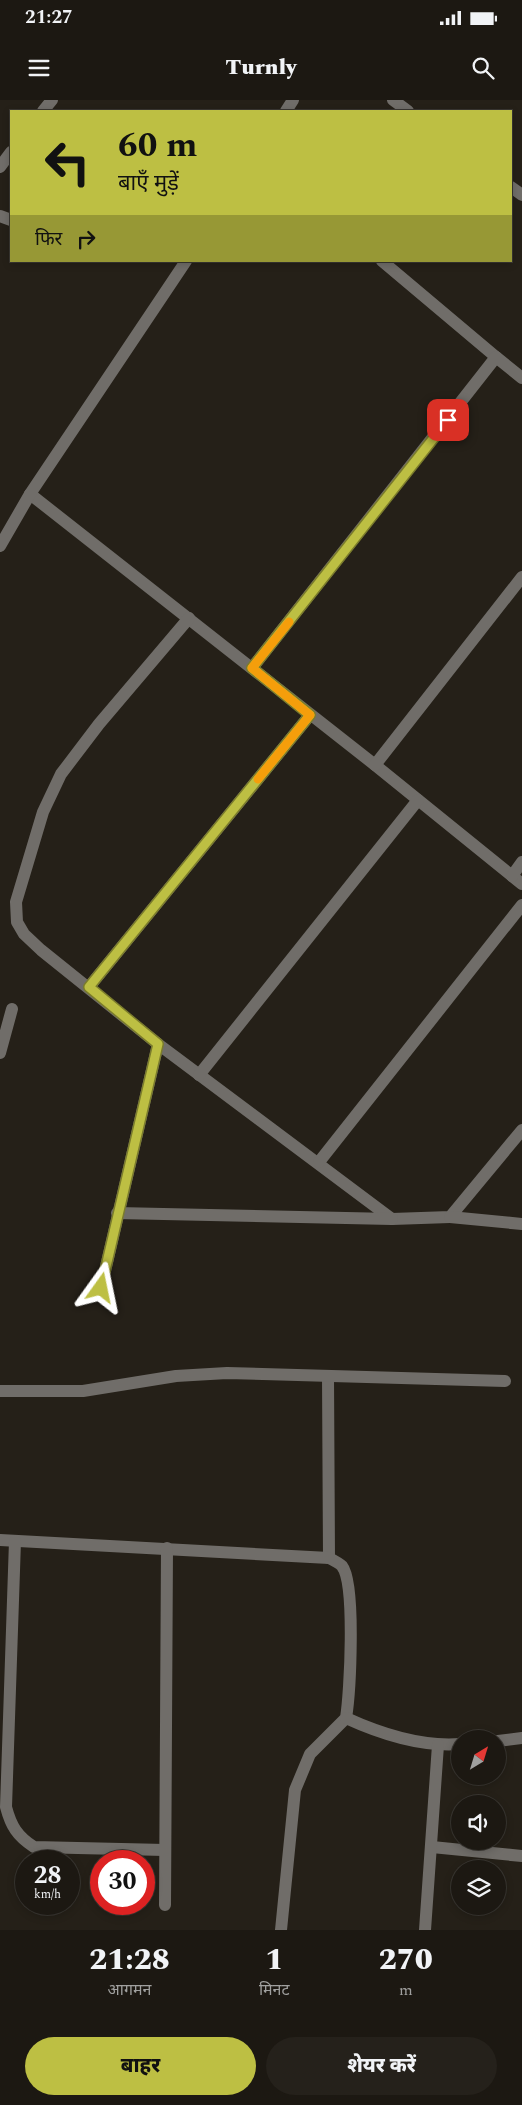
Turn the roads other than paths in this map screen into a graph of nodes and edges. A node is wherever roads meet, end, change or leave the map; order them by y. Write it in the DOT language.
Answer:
graph roads {
  1 [pos="52,100"];
  2 [pos="393,100"];
  3 [pos="44,110"];
  4 [pos="407,110"];
  5 [pos="10,153"];
  6 [pos="0,167"];
  7 [pos="185,262"];
  8 [pos="383,262"];
  9 [pos="496,357"];
  10 [pos="522,378"];
  11 [pos="30,494"];
  12 [pos="0,546"];
  13 [pos="522,576"];
  14 [pos="189,618"];
  15 [pos="252,668"];
  16 [pos="310,715"];
  17 [pos="375,765"];
  18 [pos="418,800"];
  19 [pos="522,862"];
  20 [pos="517,880"];
  21 [pos="522,905"];
  22 [pos="89,987"];
  23 [pos="12,1009"];
  24 [pos="158,1044"];
  25 [pos="0,1053"];
  26 [pos="199,1075"];
  27 [pos="522,1130"];
  28 [pos="319,1162"];
  29 [pos="117,1213"];
  30 [pos="450,1217"];
  31 [pos="392,1219"];
  32 [pos="522,1224"];
  33 [pos="101,1288"];
  34 [pos="328,1376"];
  35 [pos="505,1381"];
  36 [pos="0,1391"];
  37 [pos="0,1540"];
  38 [pos="15,1541"];
  39 [pos="166,1548"];
  40 [pos="329,1558"];
  41 [pos="346,1718"];
  42 [pos="522,1738"];
  43 [pos="506,1740"];
  44 [pos="451,1744"];
  45 [pos="438,1745"];
  46 [pos="432,1847"];
  47 [pos="165,1850"];
  48 [pos="522,1856"];
  49 [pos="165,1905"];
  50 [pos="282,1930"];
  51 [pos="425,1930"];
  1 -- 3 [label="street"];
  2 -- 4 [label="street"];
  5 -- 6 [label="street"];
  7 -- 11 [label="street"];
  8 -- 9 [label="street"];
  9 -- 10 [label="street"];
  9 -- 15 [label="street"];
  11 -- 12 [label="street"];
  11 -- 14 [label="street"];
  13 -- 17 [label="street"];
  14 -- 15 [label="street"];
  14 -- 22 [label="street"];
  15 -- 16 [label="street"];
  16 -- 17 [label="street"];
  16 -- 22 [label="street"];
  17 -- 18 [label="street"];
  18 -- 20 [label="street"];
  18 -- 26 [label="street"];
  19 -- 20 [label="street"];
  21 -- 28 [label="street"];
  22 -- 24 [label="street"];
  23 -- 25 [label="street"];
  24 -- 26 [label="street"];
  24 -- 29 [label="street"];
  26 -- 28 [label="street"];
  27 -- 30 [label="street"];
  28 -- 31 [label="street"];
  29 -- 31 [label="street"];
  29 -- 33 [label="street"];
  30 -- 31 [label="street"];
  30 -- 32 [label="street"];
  34 -- 35 [label="street"];
  34 -- 36 [label="street"];
  34 -- 40 [label="street"];
  37 -- 38 [label="street"];
  38 -- 39 [label="street"];
  38 -- 47 [label="street"];
  39 -- 40 [label="street"];
  39 -- 47 [label="street"];
  40 -- 41 [label="street"];
  41 -- 45 [label="street"];
  41 -- 50 [label="street"];
  42 -- 43 [label="street"];
  44 -- 45 [label="street"];
  45 -- 46 [label="street"];
  46 -- 48 [label="street"];
  46 -- 51 [label="street"];
  47 -- 49 [label="street"];
}
